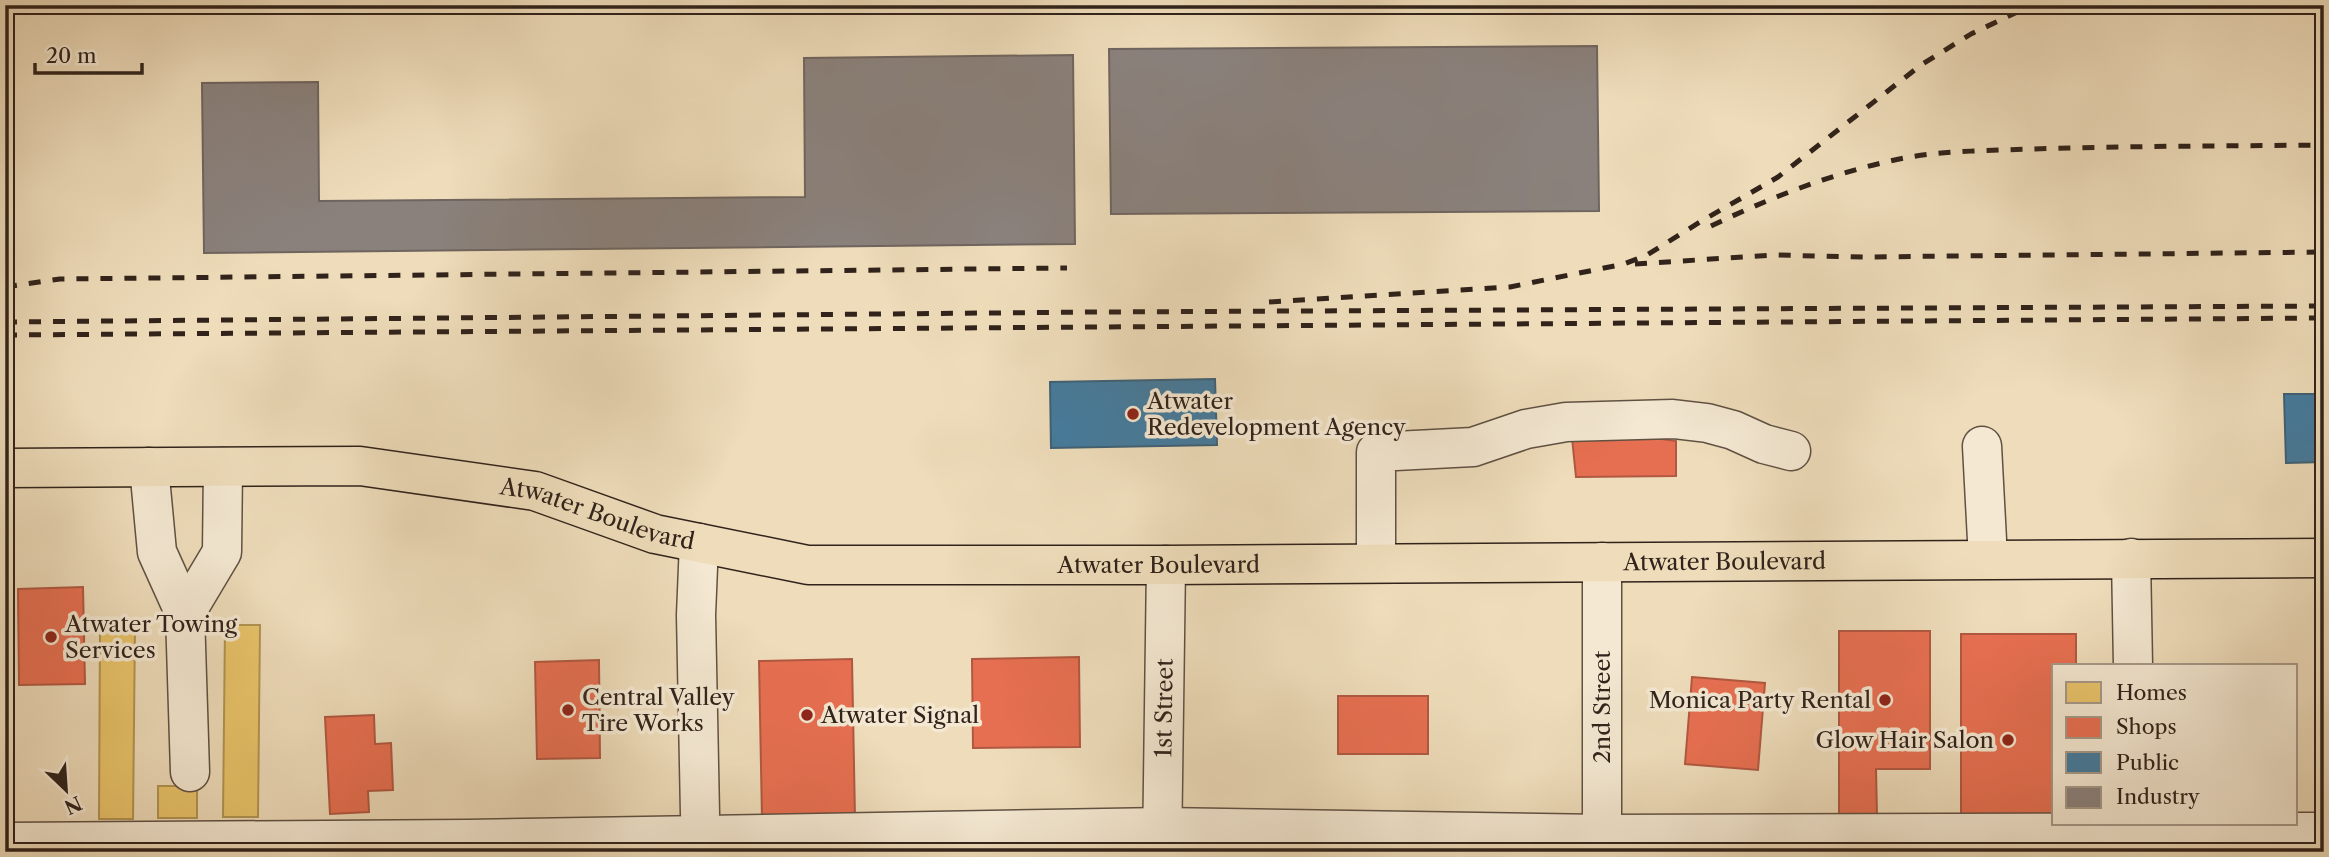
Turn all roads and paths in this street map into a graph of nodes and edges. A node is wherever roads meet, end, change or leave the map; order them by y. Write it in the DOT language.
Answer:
graph roads {
  1 [pos="1982,446"];
  2 [pos="1791,451"];
  3 [pos="149,467"];
  4 [pos="223,467"];
  5 [pos="5,468"];
  6 [pos="699,543"];
  7 [pos="2131,558"];
  8 [pos="2324,558"];
  9 [pos="1987,559"];
  10 [pos="1602,562"];
  11 [pos="1376,563"];
  12 [pos="1166,565"];
  13 [pos="185,614"];
  14 [pos="2133,664"];
  15 [pos="190,772"];
  16 [pos="700,814"];
  17 [pos="2324,832"];
  18 [pos="2136,836"];
  19 [pos="1163,840"];
  20 [pos="5,842"];
  21 [pos="1602,843"];
  1 -- 9 [label="street"];
  2 -- 11 [label="street"];
  3 -- 4 [label="main road, Atwater Boulevard"];
  3 -- 5 [label="main road, Atwater Boulevard"];
  3 -- 13 [label="street"];
  4 -- 6 [label="main road, Atwater Boulevard"];
  4 -- 13 [label="street"];
  6 -- 12 [label="main road, Atwater Boulevard"];
  6 -- 16 [label="street"];
  7 -- 8 [label="main road, Atwater Boulevard"];
  7 -- 9 [label="main road, Atwater Boulevard"];
  7 -- 14 [label="street"];
  9 -- 10 [label="main road, Atwater Boulevard"];
  10 -- 11 [label="main road, Atwater Boulevard"];
  10 -- 21 [label="street, 2nd Street"];
  11 -- 12 [label="main road, Atwater Boulevard"];
  12 -- 19 [label="street, 1st Street"];
  13 -- 15 [label="street"];
  17 -- 18 [label="street"];
  18 -- 21 [label="street"];
  19 -- 20 [label="street"];
  19 -- 21 [label="street"];
}
